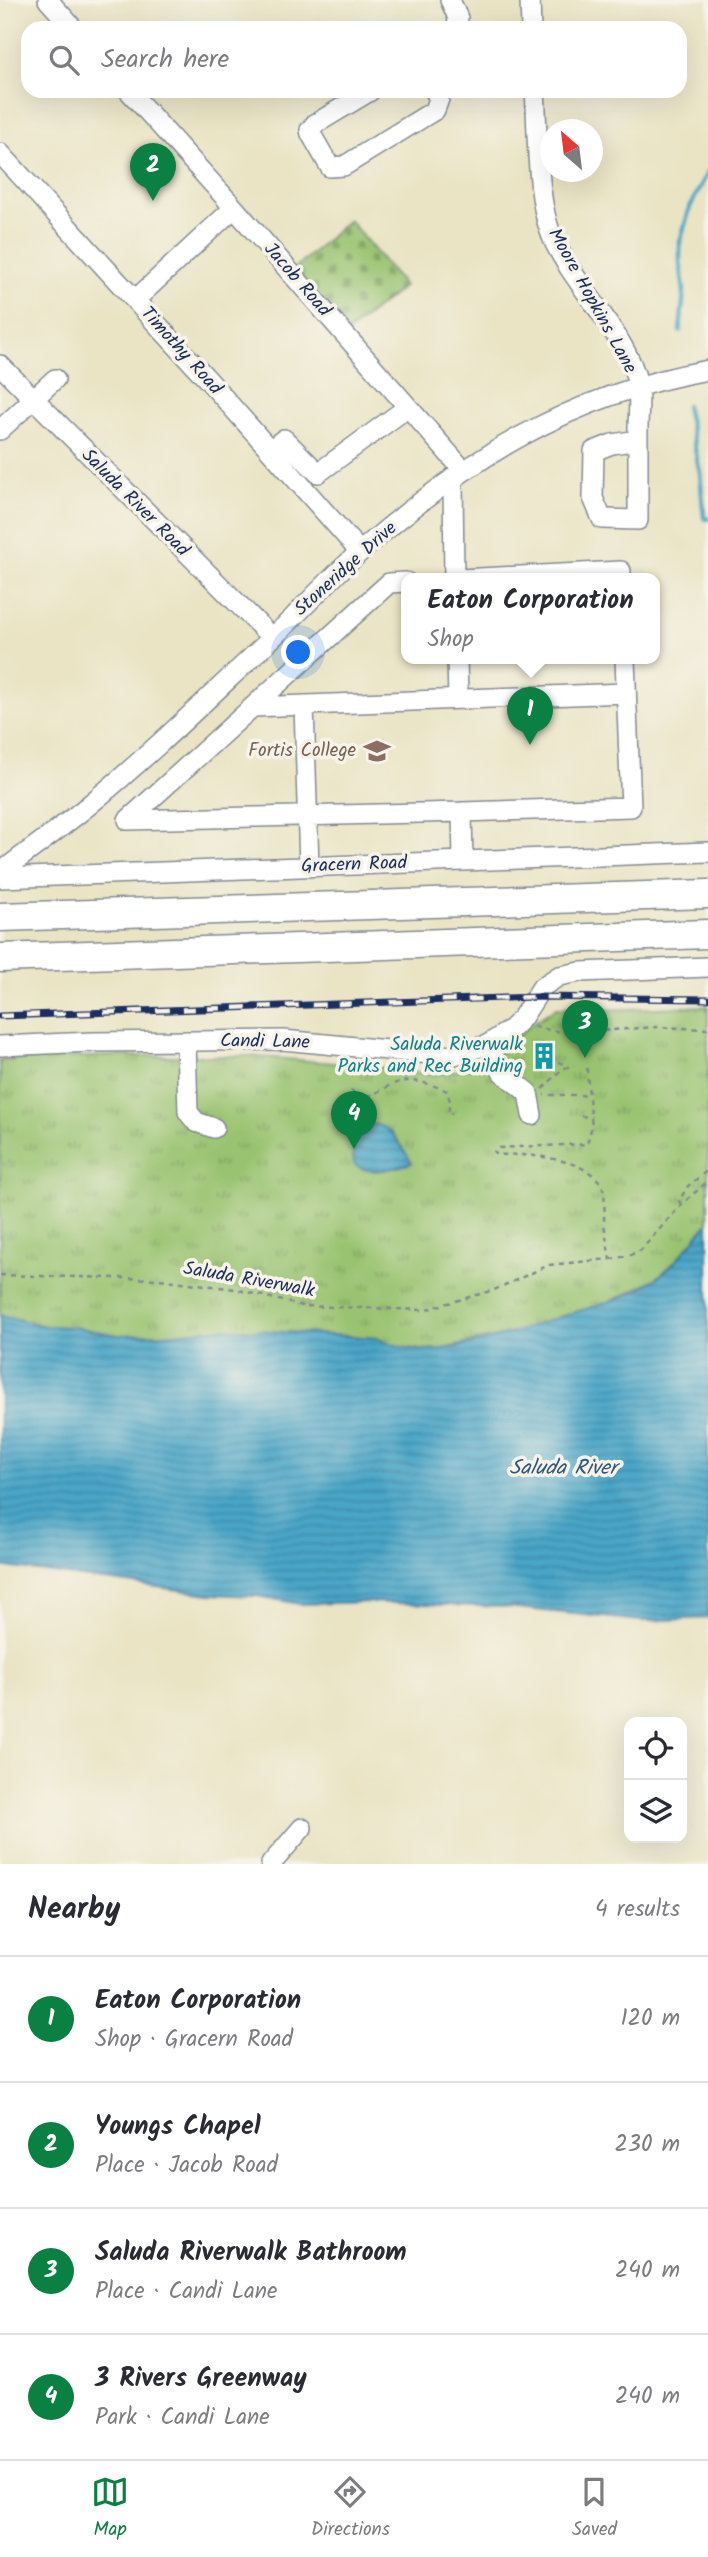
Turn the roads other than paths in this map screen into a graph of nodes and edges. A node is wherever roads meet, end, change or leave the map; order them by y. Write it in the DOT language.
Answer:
graph roads {
  1 [pos="48,0"];
  2 [pos="450,0"];
  3 [pos="530,0"];
  4 [pos="67,21"];
  5 [pos="458,21"];
  6 [pos="531,21"];
  7 [pos="135,98"];
  8 [pos="358,98"];
  9 [pos="438,98"];
  10 [pos="535,98"];
  11 [pos="0,153"];
  12 [pos="234,208"];
  13 [pos="135,300"];
  14 [pos="0,365"];
  15 [pos="708,370"];
  16 [pos="55,379"];
  17 [pos="638,385"];
  18 [pos="33,400"];
  19 [pos="408,407"];
  20 [pos="0,430"];
  21 [pos="638,440"];
  22 [pos="270,450"];
  23 [pos="458,474"];
  24 [pos="360,552"];
  25 [pos="457,573"];
  26 [pos="580,573"];
  27 [pos="621,573"];
  28 [pos="401,582"];
  29 [pos="272,638"];
  30 [pos="457,664"];
  31 [pos="625,664"];
  32 [pos="626,693"];
  33 [pos="458,699"];
  34 [pos="304,705"];
  35 [pos="253,706"];
  36 [pos="462,812"];
  37 [pos="307,816"];
  38 [pos="708,852"];
  39 [pos="463,861"];
  40 [pos="309,867"];
  41 [pos="0,873"];
  42 [pos="0,878"];
  43 [pos="708,894"];
  44 [pos="0,917"];
  45 [pos="708,934"];
  46 [pos="0,958"];
  47 [pos="708,967"];
  48 [pos="186,1041"];
  49 [pos="487,1045"];
  50 [pos="0,1046"];
  51 [pos="532,1115"];
  52 [pos="214,1128"];
  53 [pos="302,1828"];
  54 [pos="271,1864"];
  1 -- 4 [label="street"];
  2 -- 5 [label="street"];
  3 -- 6 [label="street"];
  7 -- 12 [label="street, Jacob Road"];
  8 -- 9 [label="street"];
  10 -- 17 [label="street, Moore Hopkins Lane"];
  11 -- 13 [label="street, Timothy Road"];
  12 -- 13 [label="street"];
  12 -- 19 [label="street, Jacob Road"];
  13 -- 22 [label="street, Timothy Road"];
  14 -- 18 [label="street, Saluda River Road"];
  15 -- 17 [label="street, Stoneridge Drive"];
  16 -- 18 [label="street"];
  17 -- 21 [label="street"];
  17 -- 23 [label="street, Stoneridge Drive"];
  18 -- 20 [label="street"];
  18 -- 29 [label="street, Saluda River Road"];
  19 -- 22 [label="street"];
  19 -- 23 [label="street, Jacob Road"];
  22 -- 24 [label="street, Timothy Road"];
  23 -- 24 [label="street, Stoneridge Drive"];
  23 -- 25 [label="street"];
  24 -- 29 [label="street, Stoneridge Drive"];
  26 -- 27 [label="street"];
  28 -- 35 [label="street"];
  29 -- 41 [label="street, Stoneridge Drive"];
  30 -- 33 [label="street"];
  31 -- 32 [label="street"];
  32 -- 33 [label="street"];
  32 -- 36 [label="street"];
  33 -- 34 [label="street"];
  34 -- 35 [label="street"];
  34 -- 37 [label="street"];
  35 -- 37 [label="street"];
  36 -- 37 [label="street"];
  36 -- 39 [label="street"];
  37 -- 40 [label="street"];
  38 -- 39 [label="street, Gracern Road"];
  39 -- 40 [label="street, Gracern Road"];
  40 -- 42 [label="street, Gracern Road"];
  43 -- 44 [label="highway"];
  45 -- 46 [label="highway"];
  47 -- 49 [label="street, Candi Lane"];
  48 -- 49 [label="street, Candi Lane"];
  48 -- 50 [label="street, Candi Lane"];
  48 -- 52 [label="street"];
  49 -- 51 [label="street"];
  53 -- 54 [label="street"];
}
